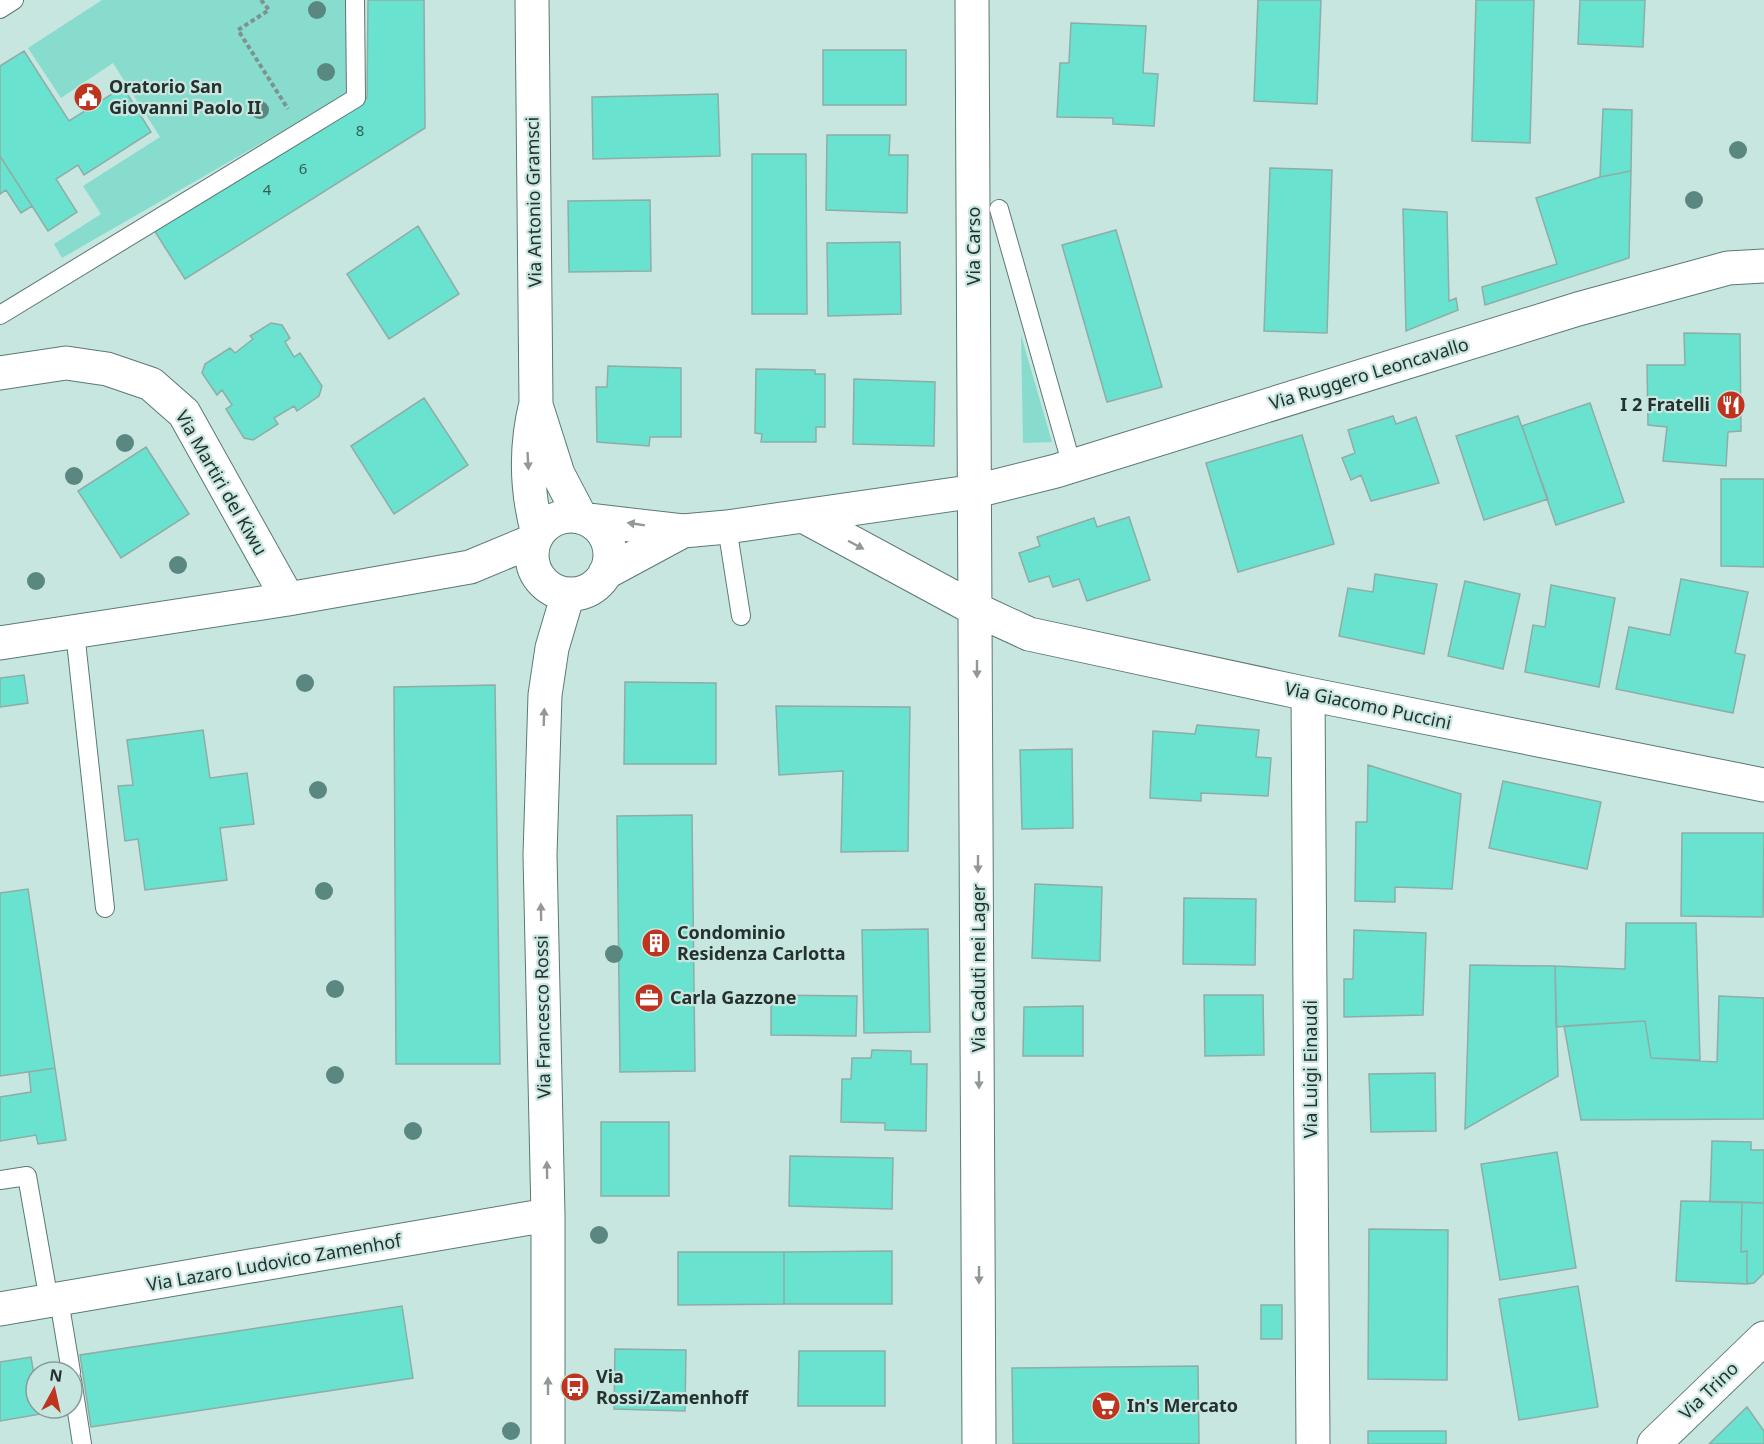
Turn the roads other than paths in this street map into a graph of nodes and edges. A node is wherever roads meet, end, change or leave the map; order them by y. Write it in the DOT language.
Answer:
graph roads {
  1 [pos="14,0"];
  2 [pos="355,0"];
  3 [pos="532,0"];
  4 [pos="972,0"];
  5 [pos="0,9"];
  6 [pos="999,209"];
  7 [pos="1764,266"];
  8 [pos="0,315"];
  9 [pos="0,373"];
  10 [pos="536,403"];
  11 [pos="1072,466"];
  12 [pos="975,491"];
  13 [pos="805,517"];
  14 [pos="584,518"];
  15 [pos="728,527"];
  16 [pos="683,531"];
  17 [pos="536,537"];
  18 [pos="470,567"];
  19 [pos="605,573"];
  20 [pos="558,590"];
  21 [pos="288,599"];
  22 [pos="977,610"];
  23 [pos="741,616"];
  24 [pos="75,632"];
  25 [pos="0,643"];
  26 [pos="1308,694"];
  27 [pos="1764,785"];
  28 [pos="105,908"];
  29 [pos="0,1180"];
  30 [pos="548,1215"];
  31 [pos="54,1300"];
  32 [pos="0,1310"];
  33 [pos="1764,1338"];
  34 [pos="68,1360"];
  35 [pos="78,1420"];
  36 [pos="82,1444"];
  37 [pos="548,1444"];
  38 [pos="979,1444"];
  39 [pos="1313,1444"];
  40 [pos="1654,1444"];
  1 -- 5 [label="lane"];
  2 -- 8 [label="lane"];
  3 -- 10 [label="street, Via Antonio Gramsci"];
  4 -- 12 [label="street, Via Carso"];
  6 -- 11 [label="lane"];
  7 -- 11 [label="street, Via Ruggero Leoncavallo"];
  9 -- 21 [label="street, Via Martiri del Kiwu"];
  10 -- 14 [label="street, Via Antonio Gramsci"];
  10 -- 17 [label="street, Via Antonio Gramsci, one-way"];
  11 -- 12 [label="street, Via Ruggero Leoncavallo"];
  12 -- 13 [label="street, Via Ruggero Leoncavallo"];
  12 -- 22 [label="street, Via Caduti nei Lager"];
  13 -- 15 [label="street, Via Ruggero Leoncavallo"];
  13 -- 22 [label="street, Via Giacomo Puccini, one-way"];
  16 -- 14 [label="street, one-way"];
  14 -- 17 [label="street"];
  14 -- 19 [label="street"];
  15 -- 16 [label="street, Via Ruggero Leoncavallo"];
  15 -- 23 [label="lane"];
  16 -- 19 [label="street"];
  17 -- 18 [label="street"];
  17 -- 20 [label="street"];
  18 -- 20 [label="street"];
  18 -- 21 [label="street"];
  19 -- 20 [label="street"];
  30 -- 20 [label="street, Via Francesco Rossi, one-way"];
  21 -- 24 [label="street"];
  22 -- 26 [label="street, Via Giacomo Puccini"];
  22 -- 38 [label="street, Via Caduti nei Lager, one-way"];
  24 -- 25 [label="street"];
  24 -- 28 [label="lane"];
  26 -- 27 [label="street, Via Giacomo Puccini"];
  26 -- 39 [label="street, Via Luigi Einaudi"];
  29 -- 31 [label="lane"];
  30 -- 31 [label="street, Via Lazaro Ludovico Zamenhof"];
  37 -- 30 [label="street, Via Francesco Rossi, one-way"];
  31 -- 32 [label="street, Via Lazaro Ludovico Zamenhof"];
  31 -- 34 [label="lane"];
  33 -- 40 [label="street, Via Trino"];
  35 -- 36 [label="lane"];
}
